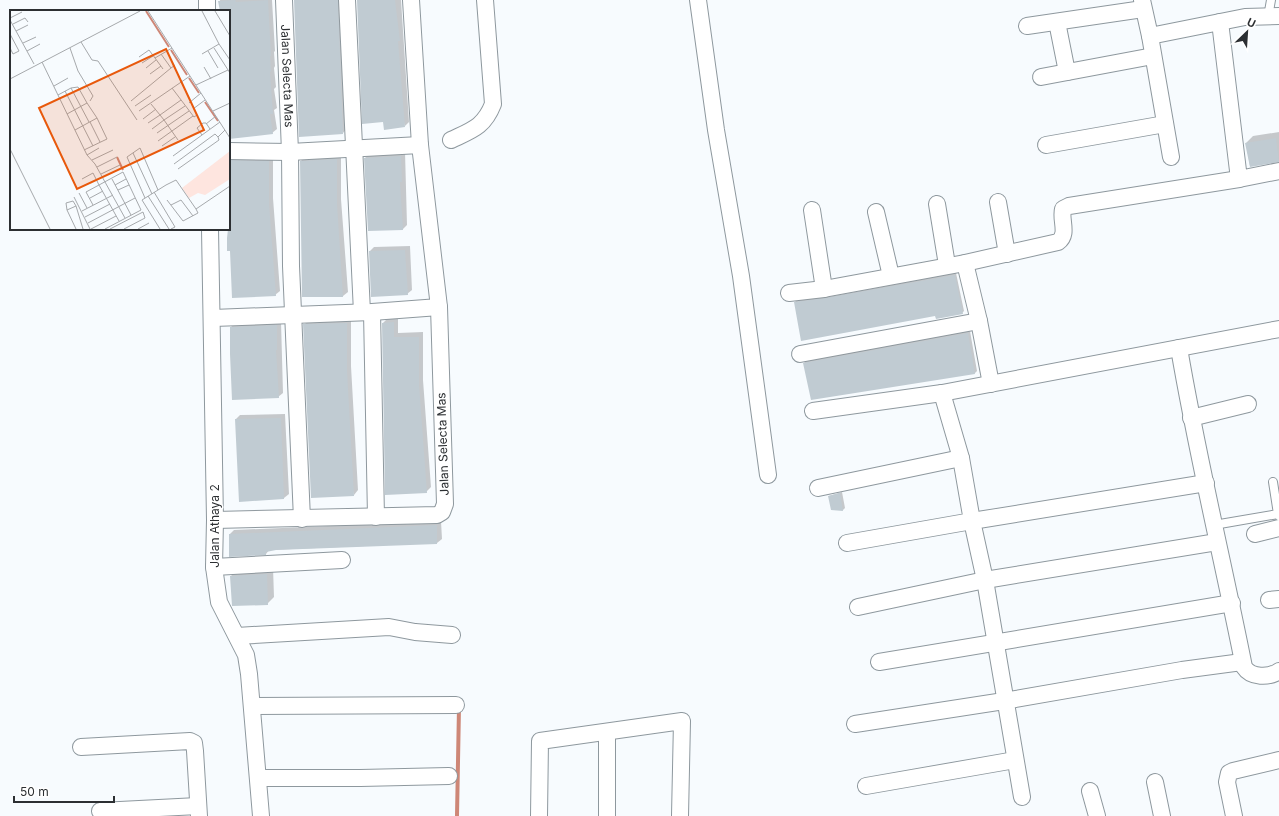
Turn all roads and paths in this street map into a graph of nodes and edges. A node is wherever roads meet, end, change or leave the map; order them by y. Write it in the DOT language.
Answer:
graph roads {
  1 [pos="284,0"];
  2 [pos="347,0"];
  3 [pos="411,0"];
  4 [pos="485,0"];
  5 [pos="698,0"];
  6 [pos="1271,0"];
  7 [pos="1142,5"];
  8 [pos="1273,17"];
  9 [pos="1057,22"];
  10 [pos="1220,22"];
  11 [pos="1027,26"];
  12 [pos="1150,36"];
  13 [pos="1153,56"];
  14 [pos="1066,72"];
  15 [pos="1041,77"];
  16 [pos="1165,124"];
  17 [pos="451,140"];
  18 [pos="420,145"];
  19 [pos="1046,146"];
  20 [pos="355,147"];
  21 [pos="230,151"];
  22 [pos="290,152"];
  23 [pos="1171,157"];
  24 [pos="1279,171"];
  25 [pos="1239,178"];
  26 [pos="998,202"];
  27 [pos="937,204"];
  28 [pos="812,210"];
  29 [pos="876,212"];
  30 [pos="210,230"];
  31 [pos="1007,254"];
  32 [pos="965,263"];
  33 [pos="947,265"];
  34 [pos="891,276"];
  35 [pos="824,289"];
  36 [pos="789,293"];
  37 [pos="439,307"];
  38 [pos="367,312"];
  39 [pos="294,314"];
  40 [pos="213,318"];
  41 [pos="979,321"];
  42 [pos="1279,329"];
  43 [pos="1179,348"];
  44 [pos="800,354"];
  45 [pos="991,384"];
  46 [pos="942,393"];
  47 [pos="1248,404"];
  48 [pos="813,411"];
  49 [pos="1191,418"];
  50 [pos="961,458"];
  51 [pos="768,475"];
  52 [pos="1273,482"];
  53 [pos="1206,483"];
  54 [pos="818,488"];
  55 [pos="1279,515"];
  56 [pos="376,517"];
  57 [pos="302,519"];
  58 [pos="215,520"];
  59 [pos="972,521"];
  60 [pos="1214,525"];
  61 [pos="1279,528"];
  62 [pos="1254,534"];
  63 [pos="847,542"];
  64 [pos="1217,542"];
  65 [pos="342,560"];
  66 [pos="214,566"];
  67 [pos="985,580"];
  68 [pos="1232,603"];
  69 [pos="858,606"];
  70 [pos="237,636"];
  71 [pos="452,636"];
  72 [pos="997,642"];
  73 [pos="879,662"];
  74 [pos="1242,662"];
  75 [pos="1279,671"];
  76 [pos="1004,701"];
  77 [pos="456,705"];
  78 [pos="253,706"];
  79 [pos="854,724"];
  80 [pos="607,732"];
  81 [pos="81,747"];
  82 [pos="1015,760"];
  83 [pos="1279,760"];
  84 [pos="450,776"];
  85 [pos="258,778"];
  86 [pos="1154,782"];
  87 [pos="866,786"];
  88 [pos="1090,791"];
  89 [pos="1022,797"];
  90 [pos="100,811"];
  91 [pos="199,811"];
  92 [pos="261,816"];
  93 [pos="539,816"];
  94 [pos="607,816"];
  95 [pos="680,816"];
  96 [pos="1097,816"];
  97 [pos="1162,816"];
  98 [pos="1234,816"];
  1 -- 22 [label="street, Jalan Selecta Mas"];
  2 -- 20 [label="street"];
  3 -- 18 [label="street, Jalan Selecta Mas"];
  4 -- 17 [label="street"];
  5 -- 51 [label="street"];
  6 -- 8 [label="lane"];
  7 -- 9 [label="street"];
  7 -- 12 [label="street"];
  8 -- 10 [label="street"];
  9 -- 11 [label="street"];
  9 -- 14 [label="street"];
  10 -- 12 [label="street"];
  10 -- 25 [label="street"];
  12 -- 13 [label="street"];
  13 -- 14 [label="street"];
  13 -- 16 [label="street"];
  14 -- 15 [label="street"];
  16 -- 19 [label="street"];
  16 -- 23 [label="street"];
  18 -- 20 [label="street"];
  18 -- 37 [label="street, Jalan Selecta Mas"];
  20 -- 22 [label="street"];
  20 -- 38 [label="street"];
  21 -- 22 [label="street"];
  22 -- 39 [label="street, Jalan Selecta Mas"];
  24 -- 25 [label="street"];
  25 -- 31 [label="street"];
  26 -- 31 [label="street"];
  27 -- 33 [label="street"];
  28 -- 35 [label="street"];
  29 -- 34 [label="street"];
  30 -- 40 [label="street, Jalan Athaya 2"];
  31 -- 32 [label="street"];
  32 -- 33 [label="street"];
  32 -- 41 [label="street"];
  33 -- 34 [label="street"];
  34 -- 35 [label="street"];
  35 -- 36 [label="street"];
  37 -- 38 [label="street"];
  37 -- 56 [label="street, Jalan Selecta Mas"];
  38 -- 39 [label="street"];
  38 -- 56 [label="street"];
  39 -- 40 [label="street"];
  39 -- 57 [label="street, Jalan Selecta Mas"];
  40 -- 58 [label="street, Jalan Athaya 2"];
  41 -- 44 [label="street"];
  41 -- 45 [label="street"];
  42 -- 43 [label="street"];
  43 -- 45 [label="street"];
  43 -- 49 [label="street"];
  45 -- 46 [label="street"];
  46 -- 48 [label="street"];
  46 -- 50 [label="street"];
  47 -- 49 [label="street"];
  49 -- 53 [label="street"];
  50 -- 54 [label="street"];
  50 -- 59 [label="street"];
  52 -- 55 [label="lane"];
  53 -- 59 [label="street"];
  53 -- 60 [label="street"];
  55 -- 60 [label="lane"];
  56 -- 57 [label="street, Jalan Selecta Mas"];
  57 -- 58 [label="street, Jalan Selecta Mas"];
  58 -- 66 [label="street, Jalan Athaya 2"];
  59 -- 63 [label="street"];
  59 -- 67 [label="street"];
  60 -- 64 [label="street"];
  61 -- 62 [label="street"];
  64 -- 67 [label="street"];
  64 -- 68 [label="street"];
  65 -- 66 [label="street"];
  66 -- 70 [label="street, Jalan Athaya 2"];
  67 -- 69 [label="street"];
  67 -- 72 [label="street"];
  68 -- 72 [label="street"];
  68 -- 74 [label="street"];
  70 -- 71 [label="street"];
  70 -- 78 [label="street, Jalan Athaya 2"];
  72 -- 73 [label="street"];
  72 -- 76 [label="street"];
  74 -- 75 [label="street"];
  74 -- 76 [label="street"];
  76 -- 79 [label="street"];
  76 -- 82 [label="street"];
  77 -- 78 [label="street"];
  78 -- 85 [label="street, Jalan Athaya 2"];
  80 -- 93 [label="street"];
  80 -- 94 [label="street"];
  80 -- 95 [label="street"];
  81 -- 91 [label="street"];
  82 -- 87 [label="street"];
  82 -- 89 [label="street"];
  83 -- 98 [label="street"];
  84 -- 85 [label="street"];
  85 -- 92 [label="street, Jalan Athaya 2"];
  86 -- 97 [label="street"];
  88 -- 96 [label="street"];
  90 -- 91 [label="street"];
}
